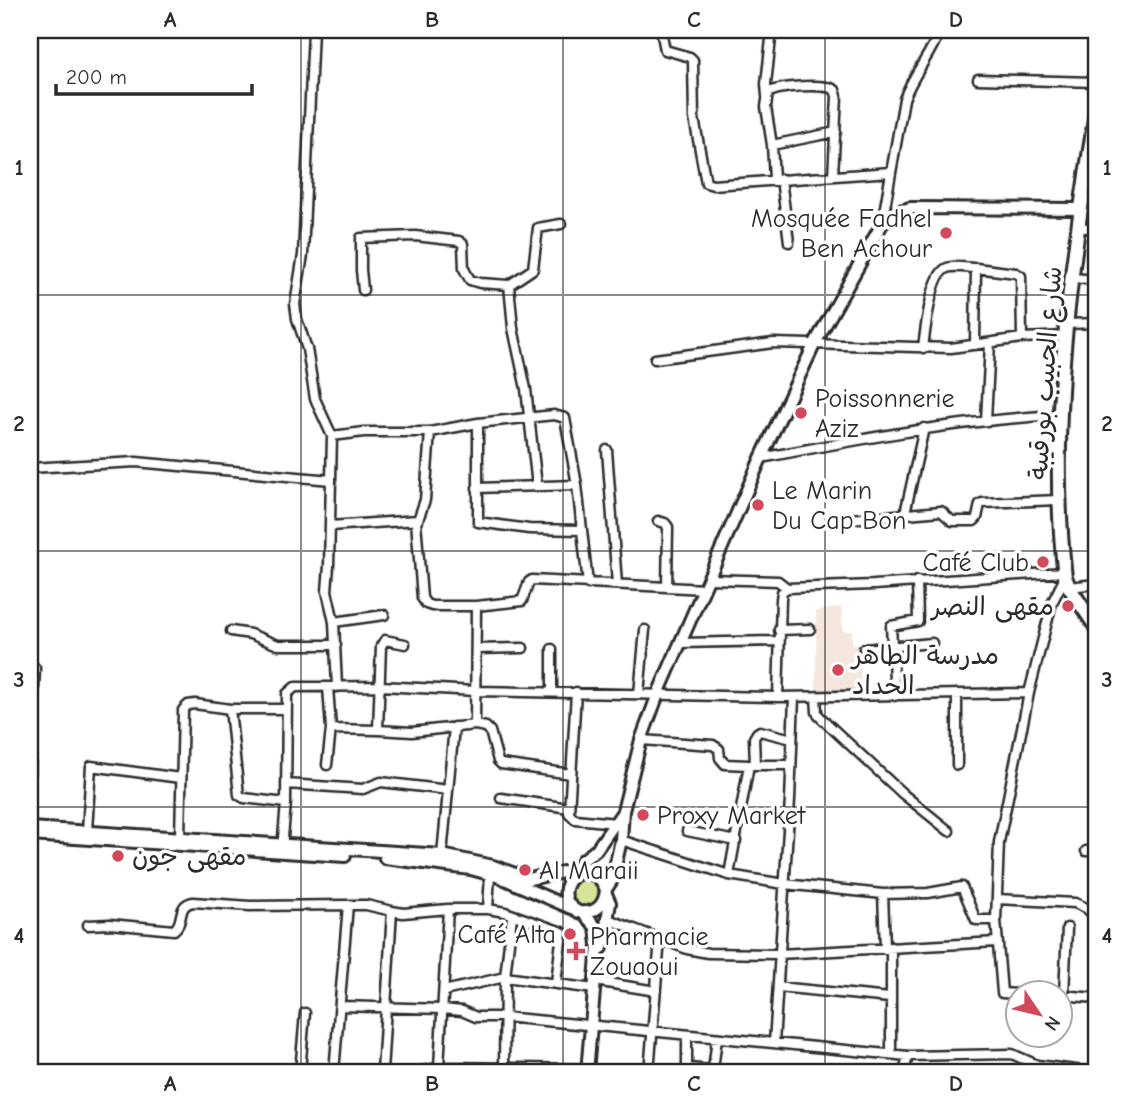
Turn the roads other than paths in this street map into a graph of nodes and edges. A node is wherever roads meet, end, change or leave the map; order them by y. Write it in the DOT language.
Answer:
graph roads {
  1 [pos="313,30"];
  2 [pos="661,30"];
  3 [pos="772,30"];
  4 [pos="940,30"];
  5 [pos="1023,30"];
  6 [pos="1065,30"];
  7 [pos="978,79"];
  8 [pos="1096,82"];
  9 [pos="767,96"];
  10 [pos="1096,113"];
  11 [pos="836,132"];
  12 [pos="772,145"];
  13 [pos="890,172"];
  14 [pos="833,176"];
  15 [pos="777,179"];
  16 [pos="1080,209"];
  17 [pos="561,223"];
  18 [pos="882,224"];
  19 [pos="1079,227"];
  20 [pos="1096,229"];
  21 [pos="789,242"];
  22 [pos="976,268"];
  23 [pos="1073,278"];
  24 [pos="1096,280"];
  25 [pos="509,285"];
  26 [pos="363,290"];
  27 [pos="1096,323"];
  28 [pos="1067,330"];
  29 [pos="1023,338"];
  30 [pos="990,343"];
  31 [pos="814,345"];
  32 [pos="975,345"];
  33 [pos="923,348"];
  34 [pos="655,359"];
  35 [pos="1061,415"];
  36 [pos="530,418"];
  37 [pos="986,420"];
  38 [pos="478,423"];
  39 [pos="924,428"];
  40 [pos="430,432"];
  41 [pos="332,436"];
  42 [pos="607,450"];
  43 [pos="761,457"];
  44 [pos="30,468"];
  45 [pos="331,480"];
  46 [pos="577,485"];
  47 [pos="537,486"];
  48 [pos="477,488"];
  49 [pos="1059,500"];
  50 [pos="905,513"];
  51 [pos="839,520"];
  52 [pos="416,521"];
  53 [pos="658,522"];
  54 [pos="330,526"];
  55 [pos="582,530"];
  56 [pos="1066,579"];
  57 [pos="917,581"];
  58 [pos="588,584"];
  59 [pos="617,584"];
  60 [pos="707,584"];
  61 [pos="1096,584"];
  62 [pos="667,587"];
  63 [pos="787,588"];
  64 [pos="476,606"];
  65 [pos="384,615"];
  66 [pos="334,622"];
  67 [pos="1096,627"];
  68 [pos="810,629"];
  69 [pos="645,630"];
  70 [pos="779,630"];
  71 [pos="231,631"];
  72 [pos="778,641"];
  73 [pos="681,643"];
  74 [pos="932,643"];
  75 [pos="405,644"];
  76 [pos="336,645"];
  77 [pos="892,647"];
  78 [pos="523,648"];
  79 [pos="476,649"];
  80 [pos="552,649"];
  81 [pos="864,649"];
  82 [pos="30,663"];
  83 [pos="381,686"];
  84 [pos="333,687"];
  85 [pos="476,691"];
  86 [pos="552,692"];
  87 [pos="576,692"];
  88 [pos="1029,693"];
  89 [pos="639,694"];
  90 [pos="658,694"];
  91 [pos="957,694"];
  92 [pos="895,696"];
  93 [pos="778,697"];
  94 [pos="793,697"];
  95 [pos="816,697"];
  96 [pos="230,709"];
  97 [pos="286,709"];
  98 [pos="475,725"];
  99 [pos="454,727"];
  100 [pos="331,729"];
  101 [pos="378,730"];
  102 [pos="31,736"];
  103 [pos="792,739"];
  104 [pos="641,740"];
  105 [pos="327,765"];
  106 [pos="752,765"];
  107 [pos="790,765"];
  108 [pos="957,765"];
  109 [pos="30,774"];
  110 [pos="571,774"];
  111 [pos="180,778"];
  112 [pos="286,784"];
  113 [pos="448,790"];
  114 [pos="502,798"];
  115 [pos="286,803"];
  116 [pos="569,808"];
  117 [pos="623,811"];
  118 [pos="616,823"];
  119 [pos="30,828"];
  120 [pos="87,831"];
  121 [pos="687,831"];
  122 [pos="949,831"];
  123 [pos="30,835"];
  124 [pos="180,837"];
  125 [pos="621,840"];
  126 [pos="736,841"];
  127 [pos="288,848"];
  128 [pos="1086,851"];
  129 [pos="1096,851"];
  130 [pos="442,855"];
  131 [pos="490,874"];
  132 [pos="577,874"];
  133 [pos="729,875"];
  134 [pos="784,884"];
  135 [pos="606,892"];
  136 [pos="883,894"];
  137 [pos="997,899"];
  138 [pos="348,905"];
  139 [pos="572,908"];
  140 [pos="448,909"];
  141 [pos="488,909"];
  142 [pos="392,911"];
  143 [pos="583,913"];
  144 [pos="512,916"];
  145 [pos="1096,917"];
  146 [pos="608,919"];
  147 [pos="996,920"];
  148 [pos="88,925"];
  149 [pos="1067,928"];
  150 [pos="660,939"];
  151 [pos="997,942"];
  152 [pos="888,947"];
  153 [pos="779,954"];
  154 [pos="596,967"];
  155 [pos="505,977"];
  156 [pos="1063,979"];
  157 [pos="556,983"];
  158 [pos="595,985"];
  159 [pos="778,987"];
  160 [pos="444,991"];
  161 [pos="656,991"];
  162 [pos="1004,993"];
  163 [pos="1074,996"];
  164 [pos="890,998"];
  165 [pos="1096,998"];
  166 [pos="341,1006"];
  167 [pos="385,1008"];
  168 [pos="442,1009"];
  169 [pos="305,1013"];
  170 [pos="505,1017"];
  171 [pos="592,1026"];
  172 [pos="652,1033"];
  173 [pos="687,1036"];
  174 [pos="717,1038"];
  175 [pos="774,1043"];
  176 [pos="891,1055"];
  177 [pos="908,1056"];
  178 [pos="504,1068"];
  179 [pos="442,1069"];
  180 [pos="492,1070"];
  181 [pos="533,1071"];
  182 [pos="587,1071"];
  183 [pos="713,1071"];
  184 [pos="1068,1071"];
  185 [pos="300,1072"];
  186 [pos="334,1072"];
  187 [pos="382,1072"];
  188 [pos="417,1072"];
  189 [pos="649,1072"];
  190 [pos="904,1072"];
  191 [pos="1091,1072"];
  1 -- 41 [label="street"];
  2 -- 15 [label="street"];
  3 -- 9 [label="street"];
  4 -- 13 [label="street"];
  5 -- 6 [label="street"];
  7 -- 8 [label="street"];
  9 -- 11 [label="street"];
  9 -- 12 [label="street"];
  10 -- 16 [label="main road, شارع الحبيب بورقيبة"];
  11 -- 12 [label="street"];
  11 -- 14 [label="street"];
  12 -- 15 [label="street"];
  13 -- 14 [label="street"];
  13 -- 18 [label="street"];
  14 -- 15 [label="street"];
  15 -- 21 [label="street"];
  16 -- 18 [label="street"];
  16 -- 19 [label="main road, شارع الحبيب بورقيبة"];
  17 -- 25 [label="street"];
  18 -- 31 [label="street"];
  19 -- 20 [label="street"];
  19 -- 23 [label="main road, شارع الحبيب بورقيبة"];
  22 -- 29 [label="street"];
  22 -- 32 [label="street"];
  22 -- 33 [label="street"];
  23 -- 24 [label="street"];
  23 -- 28 [label="main road, شارع الحبيب بورقيبة"];
  25 -- 26 [label="street"];
  25 -- 36 [label="street"];
  27 -- 28 [label="street"];
  28 -- 29 [label="street"];
  28 -- 35 [label="main road, شارع الحبيب بورقيبة"];
  29 -- 30 [label="street"];
  30 -- 32 [label="street"];
  30 -- 37 [label="street"];
  31 -- 33 [label="street"];
  31 -- 34 [label="street"];
  31 -- 43 [label="street"];
  32 -- 33 [label="street"];
  35 -- 37 [label="street"];
  35 -- 49 [label="main road, شارع الحبيب بورقيبة"];
  36 -- 38 [label="street"];
  36 -- 46 [label="street"];
  36 -- 47 [label="street"];
  37 -- 39 [label="street"];
  38 -- 40 [label="street"];
  38 -- 48 [label="street"];
  39 -- 43 [label="street"];
  39 -- 50 [label="street"];
  40 -- 41 [label="street"];
  40 -- 52 [label="street"];
  41 -- 45 [label="street"];
  42 -- 59 [label="street"];
  43 -- 60 [label="street"];
  44 -- 45 [label="street"];
  45 -- 54 [label="street"];
  46 -- 47 [label="street"];
  46 -- 55 [label="street"];
  47 -- 48 [label="street"];
  48 -- 55 [label="street"];
  49 -- 50 [label="street"];
  49 -- 56 [label="main road, شارع الحبيب بورقيبة"];
  50 -- 51 [label="street"];
  52 -- 54 [label="street"];
  52 -- 64 [label="street"];
  53 -- 62 [label="street"];
  54 -- 66 [label="street"];
  55 -- 58 [label="street"];
  56 -- 57 [label="street"];
  56 -- 61 [label="street"];
  56 -- 67 [label="main road"];
  56 -- 88 [label="street"];
  57 -- 63 [label="street"];
  57 -- 77 [label="street"];
  58 -- 59 [label="street"];
  58 -- 64 [label="street"];
  59 -- 62 [label="street"];
  60 -- 62 [label="street"];
  60 -- 63 [label="street"];
  60 -- 73 [label="street"];
  63 -- 70 [label="street"];
  64 -- 79 [label="street"];
  65 -- 66 [label="street"];
  66 -- 76 [label="street"];
  68 -- 70 [label="street"];
  69 -- 89 [label="street"];
  70 -- 72 [label="street"];
  71 -- 76 [label="street"];
  72 -- 73 [label="street"];
  72 -- 93 [label="street"];
  73 -- 90 [label="street"];
  74 -- 77 [label="street"];
  75 -- 83 [label="street"];
  76 -- 84 [label="street"];
  77 -- 81 [label="street"];
  77 -- 92 [label="street"];
  78 -- 79 [label="street"];
  79 -- 85 [label="street"];
  80 -- 86 [label="street"];
  82 -- 102 [label="street"];
  83 -- 84 [label="street"];
  83 -- 85 [label="street"];
  83 -- 101 [label="street"];
  84 -- 97 [label="street"];
  84 -- 100 [label="street"];
  85 -- 86 [label="street"];
  85 -- 98 [label="street"];
  86 -- 87 [label="street"];
  87 -- 89 [label="street"];
  87 -- 110 [label="street"];
  88 -- 91 [label="street"];
  88 -- 137 [label="street"];
  89 -- 90 [label="street"];
  90 -- 93 [label="street"];
  90 -- 104 [label="street"];
  91 -- 92 [label="street"];
  91 -- 108 [label="street"];
  92 -- 95 [label="street"];
  93 -- 94 [label="street"];
  94 -- 95 [label="street"];
  94 -- 103 [label="street"];
  95 -- 122 [label="street"];
  96 -- 97 [label="street"];
  96 -- 111 [label="street"];
  96 -- 115 [label="street"];
  97 -- 112 [label="street"];
  98 -- 99 [label="street"];
  98 -- 110 [label="street"];
  99 -- 101 [label="street"];
  99 -- 113 [label="street"];
  100 -- 101 [label="street"];
  100 -- 105 [label="street"];
  102 -- 109 [label="street"];
  103 -- 106 [label="street"];
  103 -- 107 [label="street"];
  104 -- 106 [label="street"];
  104 -- 117 [label="street"];
  106 -- 107 [label="street"];
  106 -- 126 [label="street"];
  107 -- 134 [label="street"];
  110 -- 116 [label="street"];
  111 -- 120 [label="street"];
  111 -- 124 [label="street"];
  112 -- 113 [label="street"];
  112 -- 115 [label="street"];
  113 -- 130 [label="street"];
  114 -- 116 [label="street"];
  115 -- 127 [label="street"];
  116 -- 118 [label="street"];
  117 -- 118 [label="street"];
  117 -- 125 [label="street"];
  118 -- 132 [label="street"];
  119 -- 120 [label="street"];
  120 -- 124 [label="street"];
  121 -- 126 [label="street"];
  123 -- 127 [label="street"];
  124 -- 127 [label="street"];
  125 -- 133 [label="street"];
  125 -- 135 [label="street"];
  126 -- 133 [label="street"];
  127 -- 130 [label="street"];
  127 -- 131 [label="street"];
  128 -- 129 [label="street"];
  130 -- 132 [label="street"];
  131 -- 139 [label="street"];
  131 -- 141 [label="street"];
  132 -- 135 [label="street"];
  132 -- 139 [label="street"];
  133 -- 134 [label="street"];
  134 -- 136 [label="street"];
  134 -- 153 [label="street"];
  135 -- 143 [label="street"];
  135 -- 146 [label="street"];
  136 -- 147 [label="street"];
  136 -- 152 [label="street"];
  137 -- 145 [label="street"];
  137 -- 147 [label="street"];
  138 -- 142 [label="street"];
  138 -- 148 [label="street"];
  138 -- 166 [label="street"];
  139 -- 143 [label="street"];
  140 -- 141 [label="street"];
  140 -- 142 [label="street"];
  140 -- 160 [label="street"];
  141 -- 144 [label="street"];
  142 -- 167 [label="street"];
  143 -- 154 [label="street"];
  144 -- 155 [label="street"];
  144 -- 157 [label="street"];
  146 -- 150 [label="street"];
  146 -- 154 [label="street"];
  147 -- 151 [label="street"];
  149 -- 156 [label="street"];
  150 -- 153 [label="street"];
  150 -- 161 [label="street"];
  151 -- 152 [label="street"];
  151 -- 162 [label="street"];
  152 -- 153 [label="street"];
  152 -- 164 [label="street"];
  153 -- 159 [label="street"];
  154 -- 158 [label="street"];
  155 -- 157 [label="street"];
  155 -- 160 [label="street"];
  155 -- 170 [label="street"];
  157 -- 158 [label="street"];
  158 -- 161 [label="street"];
  158 -- 171 [label="street"];
  159 -- 164 [label="street"];
  159 -- 175 [label="street"];
  160 -- 168 [label="street"];
  161 -- 172 [label="street"];
  163 -- 165 [label="street"];
  164 -- 176 [label="street"];
  166 -- 167 [label="street"];
  166 -- 186 [label="street"];
  167 -- 168 [label="street"];
  167 -- 187 [label="street"];
  168 -- 170 [label="street"];
  168 -- 179 [label="street"];
  169 -- 185 [label="street"];
  170 -- 171 [label="street"];
  170 -- 178 [label="street"];
  171 -- 172 [label="street"];
  171 -- 182 [label="street"];
  172 -- 173 [label="street"];
  172 -- 189 [label="street"];
  173 -- 174 [label="street"];
  173 -- 183 [label="street"];
  174 -- 175 [label="street"];
  174 -- 183 [label="street"];
  175 -- 176 [label="street"];
  176 -- 177 [label="street"];
  177 -- 184 [label="street"];
  177 -- 190 [label="street"];
  178 -- 180 [label="street"];
  178 -- 181 [label="street"];
  179 -- 180 [label="street"];
  179 -- 188 [label="street"];
  181 -- 182 [label="street"];
  184 -- 191 [label="street"];
}
